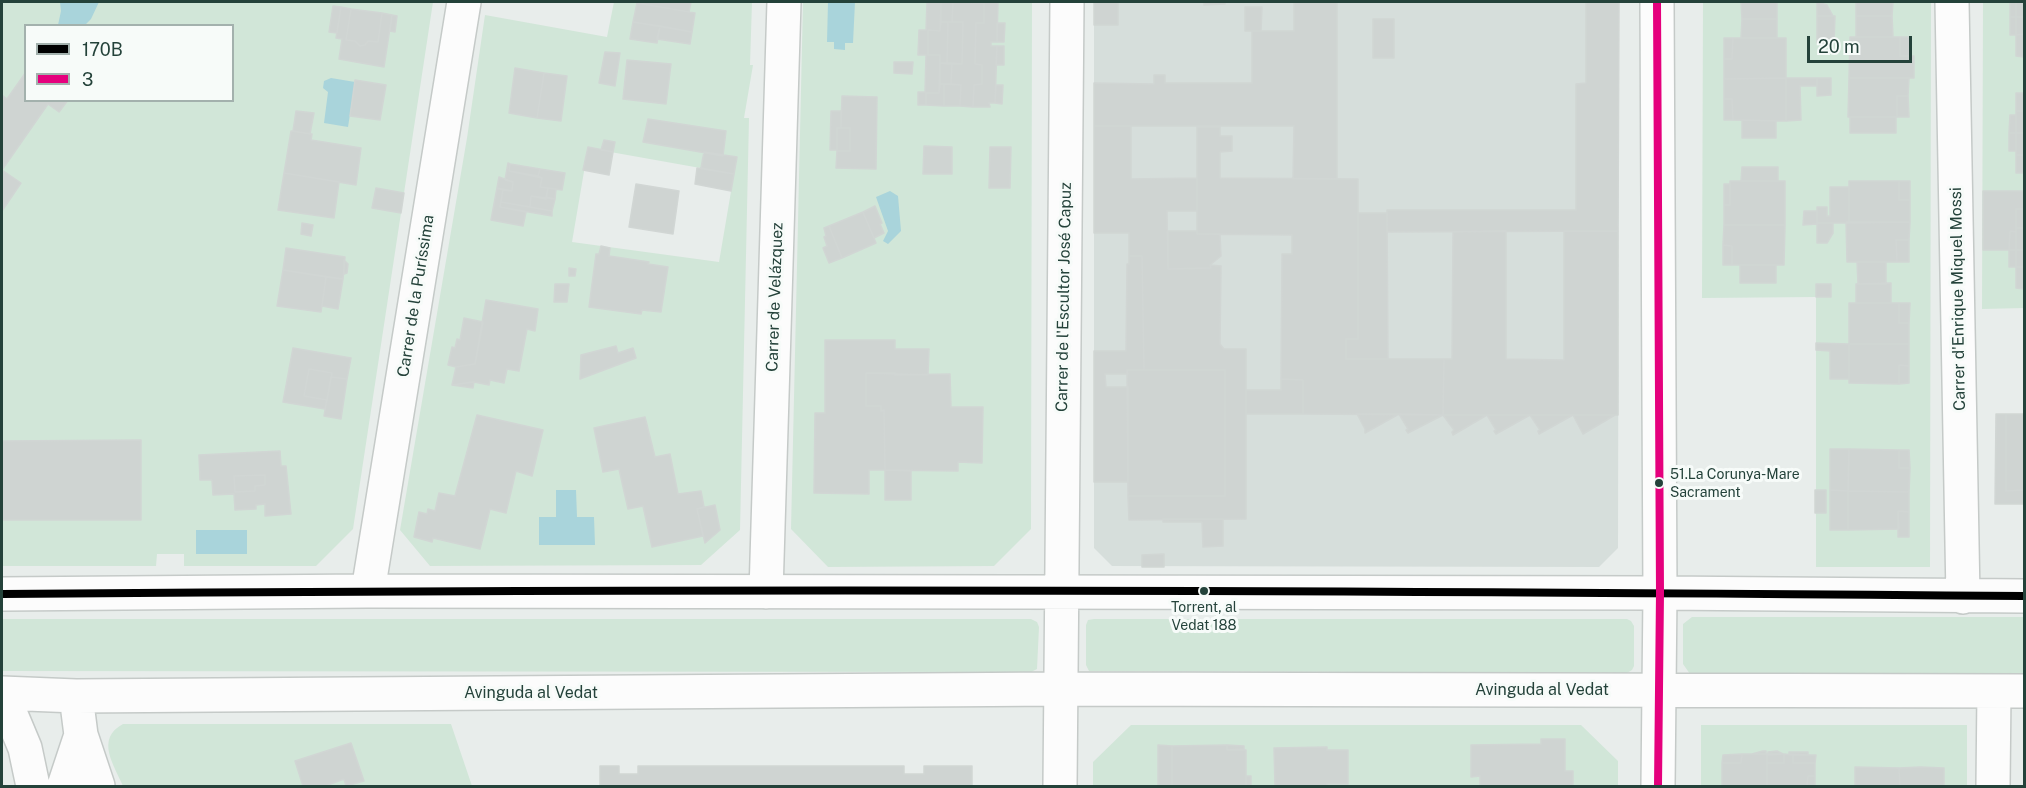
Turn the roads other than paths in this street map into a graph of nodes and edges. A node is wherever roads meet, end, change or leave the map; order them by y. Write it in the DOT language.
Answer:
graph roads {
  1 [pos="464,2"];
  2 [pos="784,2"];
  3 [pos="1066,2"];
  4 [pos="1657,2"];
  5 [pos="1952,2"];
  6 [pos="368,591"];
  7 [pos="766,592"];
  8 [pos="1061,593"];
  9 [pos="1660,593"];
  10 [pos="2,594"];
  11 [pos="2025,596"];
  12 [pos="1964,597"];
  13 [pos="1060,689"];
  14 [pos="1658,690"];
  15 [pos="2009,691"];
  16 [pos="2,693"];
  17 [pos="76,696"];
  18 [pos="81,735"];
  19 [pos="33,786"];
  20 [pos="64,786"];
  21 [pos="98,786"];
  22 [pos="1060,786"];
  23 [pos="1658,786"];
  24 [pos="1993,786"];
  1 -- 6 [label="street, Carrer de la Puríssima"];
  2 -- 7 [label="street, Carrer de Velázquez"];
  3 -- 8 [label="street, Carrer de l'Escultor José Capuz"];
  4 -- 9 [label="street"];
  5 -- 12 [label="street, Carrer d'Enrique Miquel Mossi"];
  6 -- 7 [label="street"];
  6 -- 10 [label="street"];
  7 -- 8 [label="street"];
  8 -- 9 [label="street"];
  8 -- 13 [label="street"];
  9 -- 12 [label="street"];
  9 -- 14 [label="street"];
  11 -- 12 [label="street"];
  13 -- 14 [label="street, Avinguda al Vedat"];
  13 -- 17 [label="street, Avinguda al Vedat"];
  13 -- 22 [label="street"];
  14 -- 15 [label="street, Avinguda al Vedat"];
  14 -- 23 [label="street"];
  15 -- 24 [label="street"];
  16 -- 17 [label="street, Avinguda al Vedat"];
  16 -- 19 [label="street"];
  17 -- 18 [label="street"];
  18 -- 20 [label="street"];
  18 -- 21 [label="street"];
}
